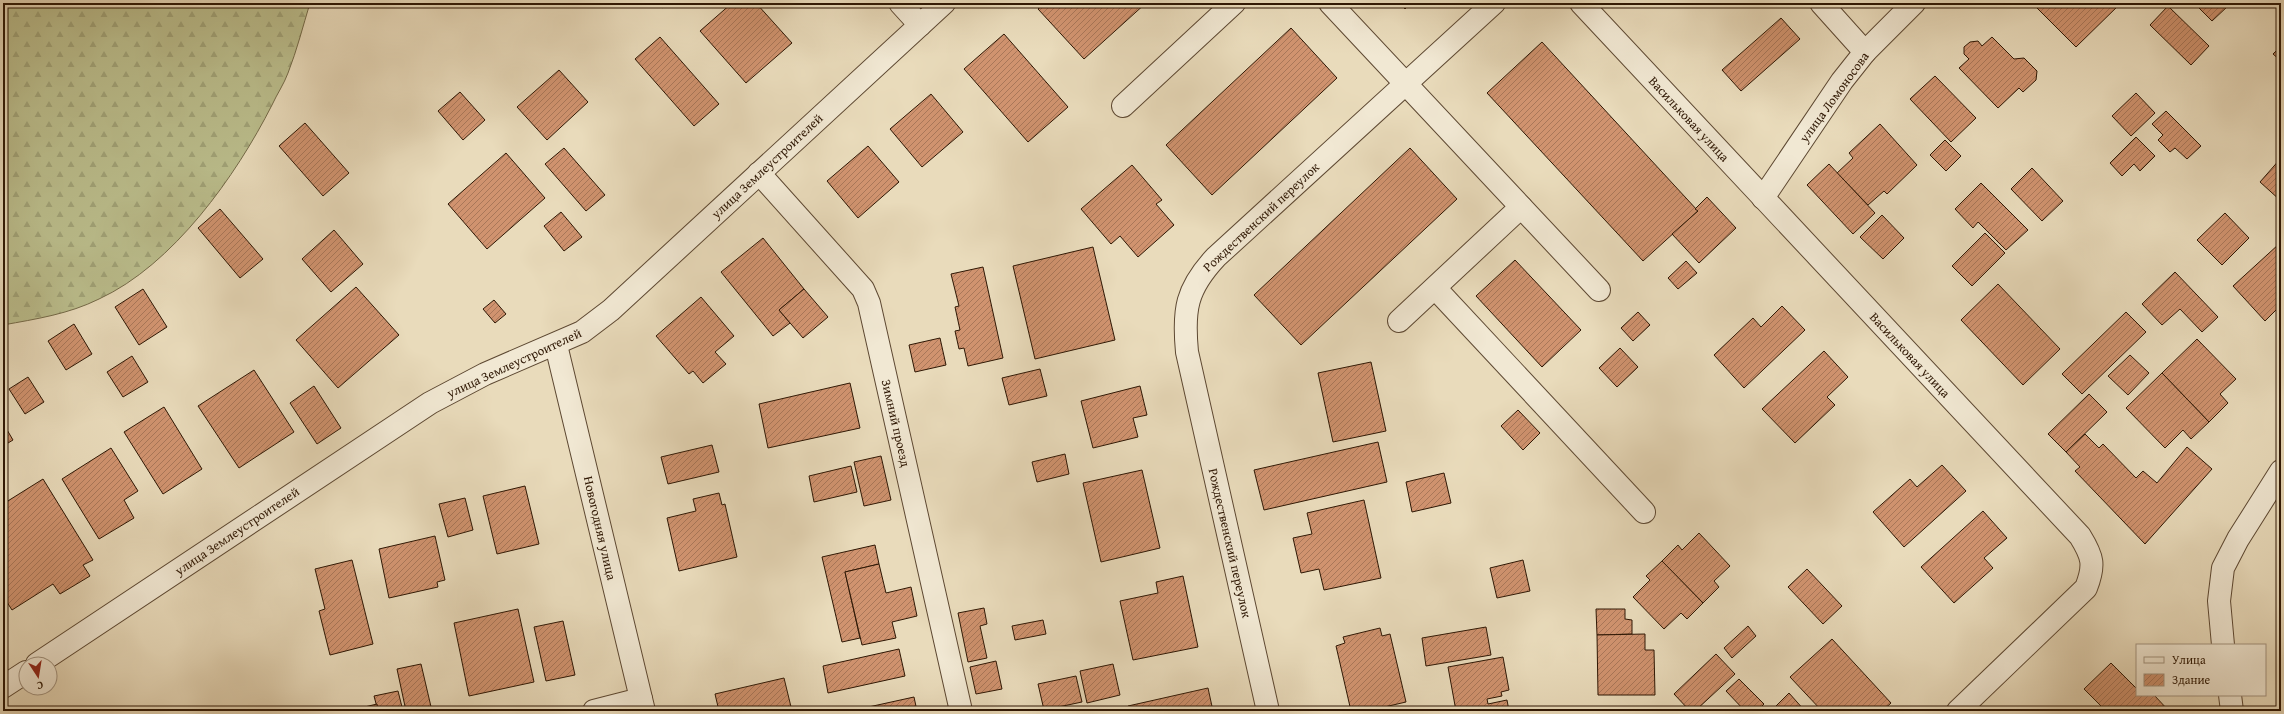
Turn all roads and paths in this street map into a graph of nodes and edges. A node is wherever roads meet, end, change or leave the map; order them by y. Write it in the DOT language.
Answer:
graph roads {
  1 [pos="900,3"];
  2 [pos="944,3"];
  3 [pos="1234,3"];
  4 [pos="1330,3"];
  5 [pos="1494,3"];
  6 [pos="1581,3"];
  7 [pos="1821,3"];
  8 [pos="1914,3"];
  9 [pos="920,25"];
  10 [pos="1865,52"];
  11 [pos="1405,85"];
  12 [pos="1123,106"];
  13 [pos="758,173"];
  14 [pos="1763,198"];
  15 [pos="1521,207"];
  16 [pos="1436,289"];
  17 [pos="1599,290"];
  18 [pos="1399,321"];
  19 [pos="556,345"];
  20 [pos="2281,471"];
  21 [pos="1644,512"];
  22 [pos="2223,644"];
  23 [pos="49,656"];
  24 [pos="18,677"];
  25 [pos="3,687"];
  26 [pos="2230,696"];
  27 [pos="642,705"];
  28 [pos="594,711"];
  29 [pos="961,711"];
  30 [pos="1268,711"];
  31 [pos="1958,711"];
  32 [pos="2232,711"];
  1 -- 9 [label="street"];
  2 -- 9 [label="street, улица Землеустроителей"];
  3 -- 12 [label="street"];
  4 -- 11 [label="street"];
  5 -- 11 [label="street, Рождественский переулок"];
  6 -- 14 [label="street, Васильковая улица"];
  7 -- 10 [label="street"];
  8 -- 10 [label="street, улица Ломоносова"];
  9 -- 13 [label="street, улица Землеустроителей"];
  10 -- 14 [label="street, улица Ломоносова"];
  11 -- 15 [label="street"];
  11 -- 30 [label="street, Рождественский переулок"];
  13 -- 19 [label="street, улица Землеустроителей"];
  13 -- 29 [label="street, Зимний проезд"];
  14 -- 31 [label="street, Васильковая улица"];
  15 -- 16 [label="street"];
  15 -- 17 [label="street"];
  16 -- 18 [label="street"];
  16 -- 21 [label="street"];
  19 -- 23 [label="street, улица Землеустроителей"];
  19 -- 27 [label="street, Новогодняя улица"];
  20 -- 22 [label="street"];
  24 -- 25 [label="street"];
  26 -- 32 [label="street"];
  27 -- 28 [label="street"];
}
